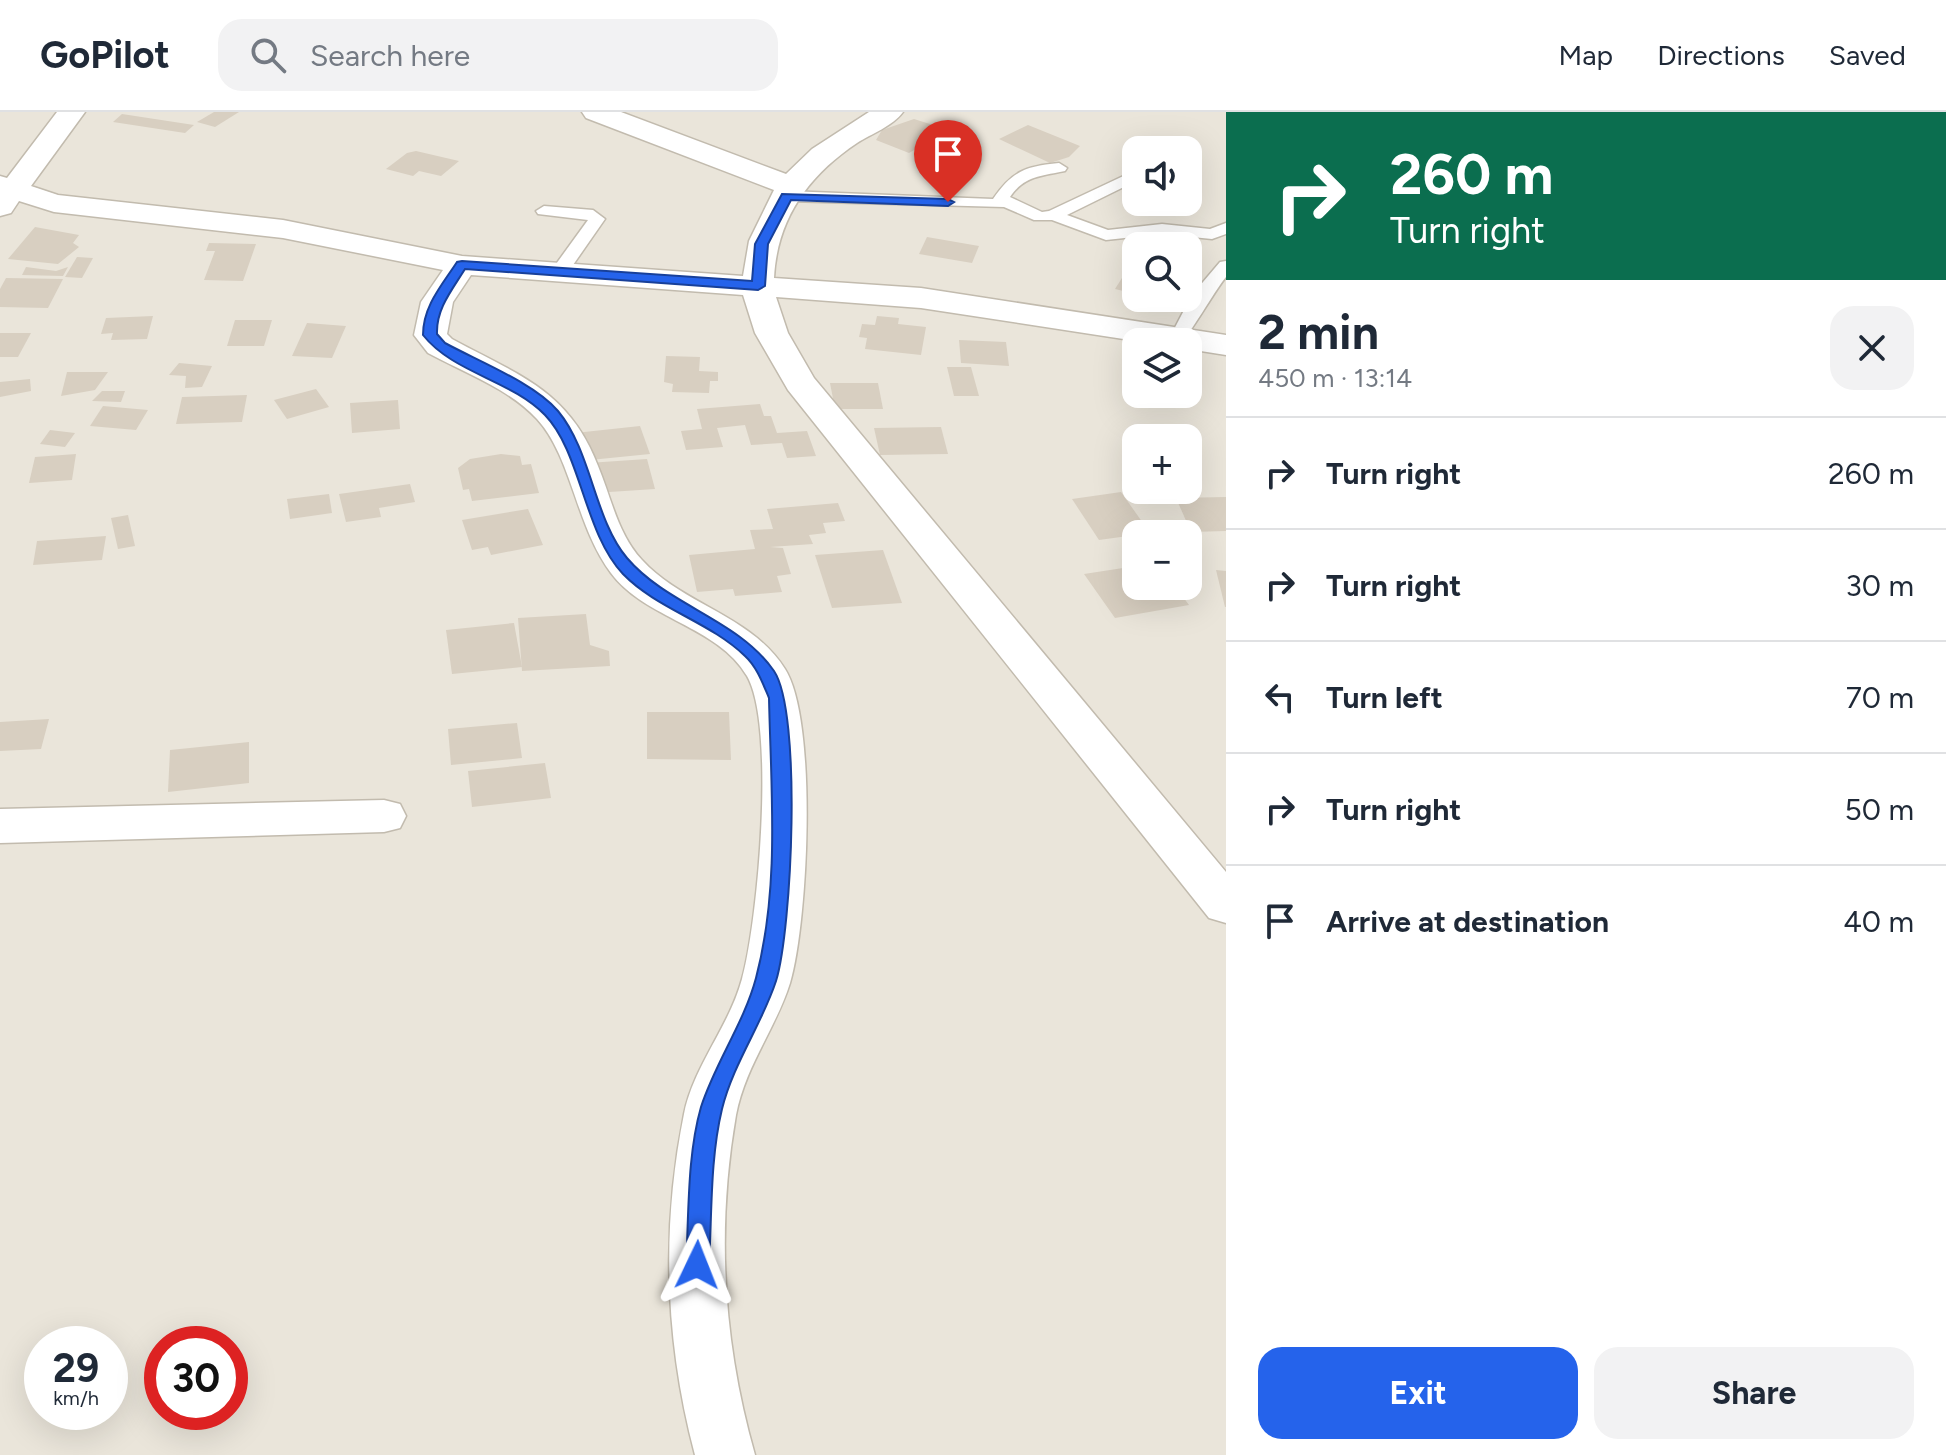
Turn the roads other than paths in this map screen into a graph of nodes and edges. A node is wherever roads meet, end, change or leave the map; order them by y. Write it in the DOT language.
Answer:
graph roads {
  1 [pos="71,112"];
  2 [pos="596,112"];
  3 [pos="889,112"];
  4 [pos="1059,168"];
  5 [pos="1122,182"];
  6 [pos="790,192"];
  7 [pos="4,194"];
  8 [pos="1003,200"];
  9 [pos="544,211"];
  10 [pos="1053,215"];
  11 [pos="1226,228"];
  12 [pos="462,265"];
  13 [pos="1226,266"];
  14 [pos="560,271"];
  15 [pos="758,286"];
  16 [pos="1122,328"];
  17 [pos="1184,328"];
  18 [pos="1202,341"];
  19 [pos="1226,345"];
  20 [pos="384,816"];
  21 [pos="0,826"];
  22 [pos="1226,905"];
  23 [pos="725,1455"];
  1 -- 7 [label="street"];
  2 -- 6 [label="street"];
  3 -- 6 [label="street"];
  4 -- 8 [label="lane"];
  5 -- 10 [label="lane"];
  6 -- 8 [label="lane"];
  6 -- 15 [label="street"];
  7 -- 12 [label="street"];
  8 -- 10 [label="lane"];
  9 -- 14 [label="lane"];
  10 -- 11 [label="lane"];
  12 -- 14 [label="street"];
  12 -- 23 [label="street"];
  13 -- 17 [label="lane"];
  14 -- 15 [label="street"];
  15 -- 16 [label="street"];
  15 -- 22 [label="street"];
  18 -- 19 [label="street"];
  20 -- 21 [label="street"];
}
